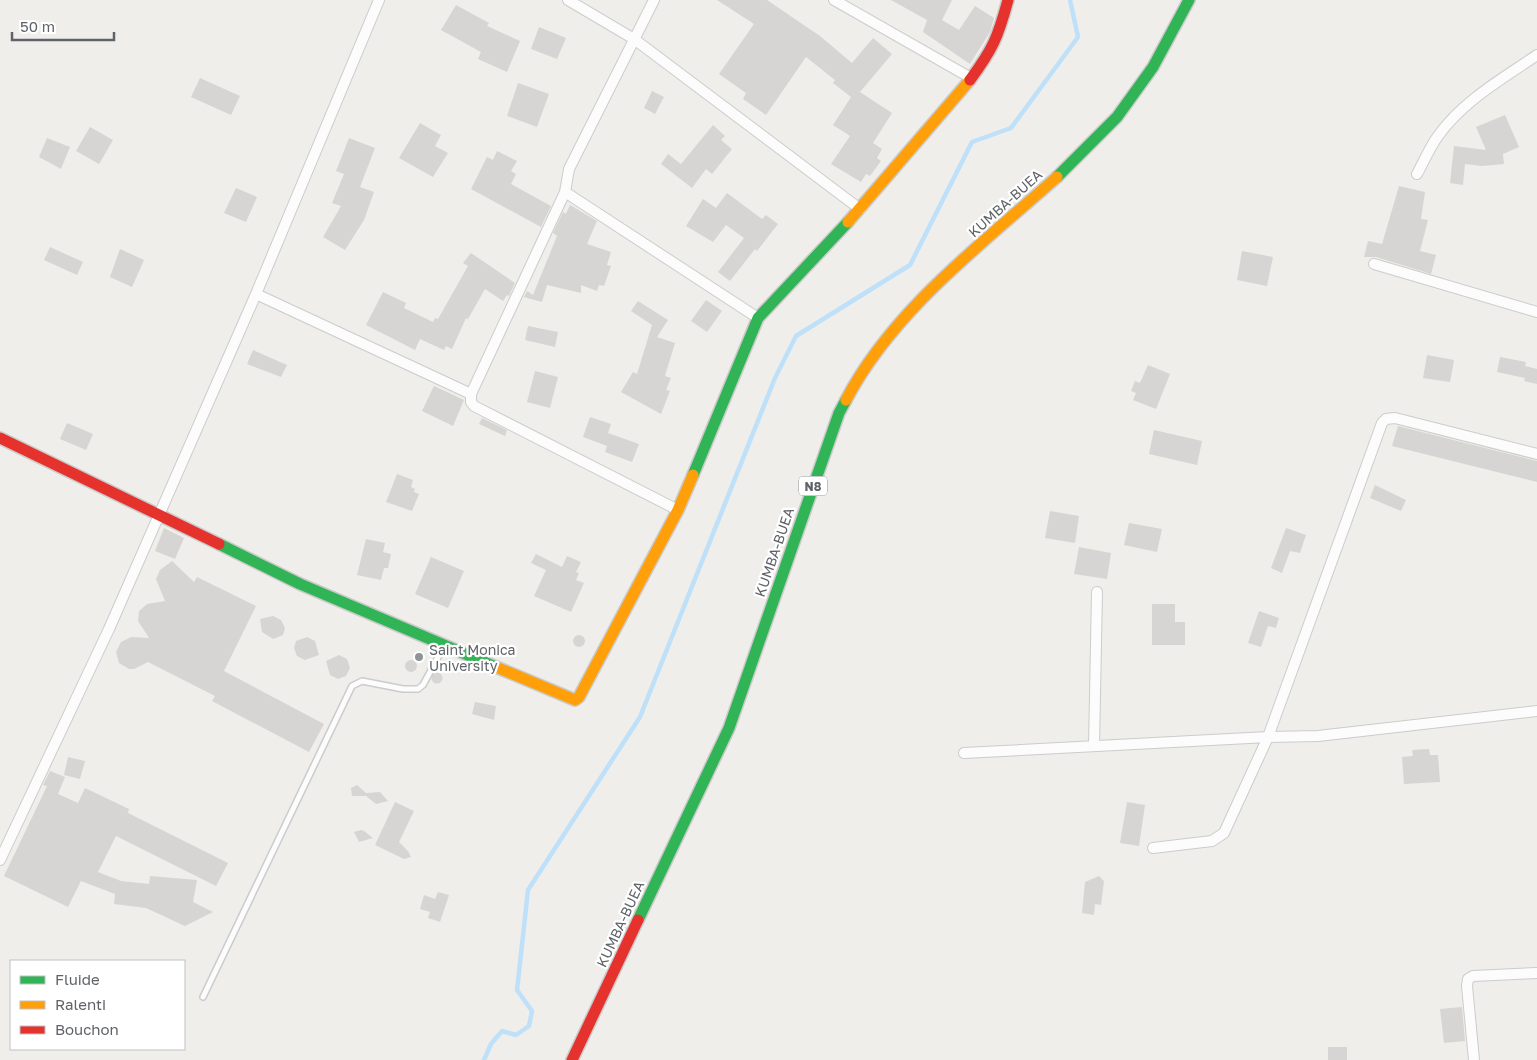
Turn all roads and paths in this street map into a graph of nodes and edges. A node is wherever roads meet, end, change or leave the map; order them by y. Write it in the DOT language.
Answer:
graph roads {
  1 [pos="379,0"];
  2 [pos="568,0"];
  3 [pos="654,0"];
  4 [pos="834,0"];
  5 [pos="1008,0"];
  6 [pos="1189,0"];
  7 [pos="634,39"];
  8 [pos="1537,55"];
  9 [pos="971,78"];
  10 [pos="1417,174"];
  11 [pos="565,192"];
  12 [pos="860,209"];
  13 [pos="1374,264"];
  14 [pos="256,294"];
  15 [pos="1537,312"];
  16 [pos="758,318"];
  17 [pos="472,394"];
  18 [pos="0,438"];
  19 [pos="1537,454"];
  20 [pos="678,510"];
  21 [pos="158,516"];
  22 [pos="1097,592"];
  23 [pos="444,645"];
  24 [pos="1537,711"];
  25 [pos="1268,737"];
  26 [pos="1094,746"];
  27 [pos="964,753"];
  28 [pos="1152,848"];
  29 [pos="0,860"];
  30 [pos="1537,974"];
  31 [pos="203,997"];
  32 [pos="572,1060"];
  33 [pos="1474,1060"];
  1 -- 14 [label="street"];
  2 -- 7 [label="street"];
  3 -- 7 [label="street"];
  4 -- 9 [label="street"];
  5 -- 9 [label="main road"];
  6 -- 32 [label="main road, KUMBA-BUEA / N8"];
  7 -- 11 [label="street"];
  7 -- 12 [label="street"];
  8 -- 10 [label="street"];
  9 -- 12 [label="main road"];
  11 -- 16 [label="street"];
  11 -- 17 [label="street"];
  12 -- 16 [label="main road"];
  13 -- 15 [label="street"];
  14 -- 17 [label="street"];
  14 -- 21 [label="street"];
  16 -- 20 [label="main road"];
  17 -- 20 [label="street"];
  18 -- 21 [label="main road"];
  19 -- 25 [label="street"];
  20 -- 23 [label="main road"];
  21 -- 23 [label="main road"];
  21 -- 29 [label="street"];
  22 -- 26 [label="street"];
  23 -- 31 [label="lane"];
  24 -- 25 [label="street"];
  25 -- 26 [label="street"];
  25 -- 28 [label="street"];
  26 -- 27 [label="street"];
  30 -- 33 [label="street"];
}
